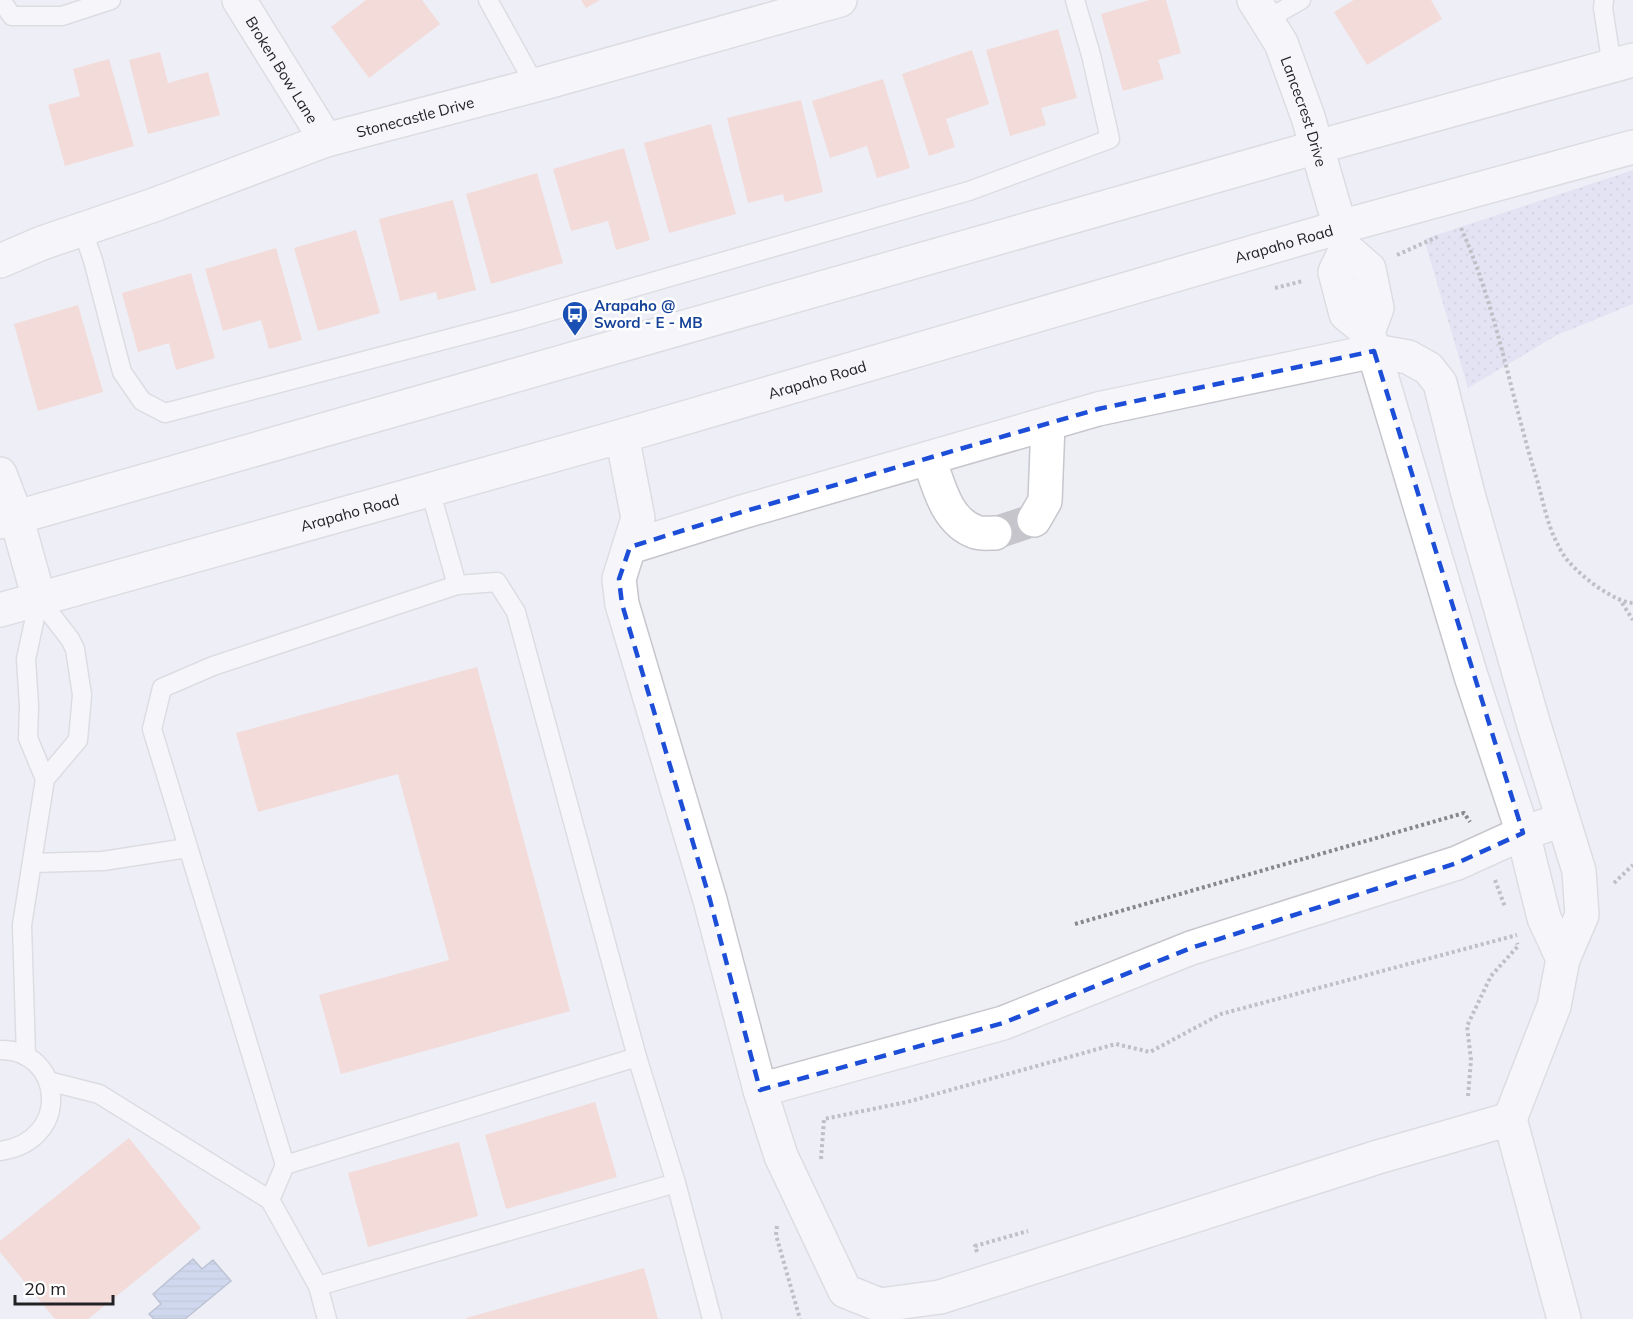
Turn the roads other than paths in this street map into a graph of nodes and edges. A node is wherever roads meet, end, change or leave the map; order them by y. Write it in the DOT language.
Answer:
graph roads {
  1 [pos="1,0"];
  2 [pos="111,0"];
  3 [pos="239,0"];
  4 [pos="488,0"];
  5 [pos="840,0"];
  6 [pos="1075,0"];
  7 [pos="1301,0"];
  8 [pos="1604,0"];
  9 [pos="1260,10"];
  10 [pos="753,11"];
  11 [pos="1623,63"];
  12 [pos="535,85"];
  13 [pos="326,141"];
  14 [pos="1317,147"];
  15 [pos="1633,147"];
  16 [pos="82,230"];
  17 [pos="1346,253"];
  18 [pos="0,261"];
  19 [pos="1371,341"];
  20 [pos="1048,424"];
  21 [pos="622,436"];
  22 [pos="928,458"];
  23 [pos="0,474"];
  24 [pos="430,490"];
  25 [pos="8,519"];
  26 [pos="1034,520"];
  27 [pos="995,533"];
  28 [pos="630,547"];
  29 [pos="457,585"];
  30 [pos="39,599"];
  31 [pos="0,610"];
  32 [pos="45,779"];
  33 [pos="1562,820"];
  34 [pos="1523,833"];
  35 [pos="187,848"];
  36 [pos="32,863"];
  37 [pos="1563,959"];
  38 [pos="0,1050"];
  39 [pos="26,1056"];
  40 [pos="638,1057"];
  41 [pos="48,1081"];
  42 [pos="759,1090"];
  43 [pos="1510,1119"];
  44 [pos="0,1151"];
  45 [pos="285,1165"];
  46 [pos="676,1184"];
  47 [pos="270,1200"];
  48 [pos="318,1286"];
  49 [pos="943,1308"];
  50 [pos="327,1319"];
  51 [pos="712,1319"];
  52 [pos="1564,1319"];
  1 -- 2 [label="lane"];
  3 -- 13 [label="street, Broken Bow Lane"];
  4 -- 12 [label="lane"];
  5 -- 10 [label="street, Stonecastle Drive"];
  6 -- 16 [label="lane"];
  7 -- 9 [label="lane"];
  8 -- 11 [label="lane"];
  9 -- 14 [label="street, Lancecrest Drive"];
  10 -- 12 [label="street, Stonecastle Drive"];
  11 -- 14 [label="street"];
  12 -- 13 [label="street, Stonecastle Drive"];
  13 -- 16 [label="street, Stonecastle Drive"];
  14 -- 17 [label="street, Lancecrest Drive"];
  14 -- 25 [label="street"];
  15 -- 17 [label="street, Arapaho Road"];
  16 -- 18 [label="street, Stonecastle Drive"];
  17 -- 19 [label="street, Lancecrest Drive"];
  17 -- 21 [label="street, Arapaho Road"];
  19 -- 20 [label="street"];
  19 -- 33 [label="street"];
  19 -- 34 [label="street"];
  20 -- 22 [label="street"];
  20 -- 26 [label="street"];
  21 -- 24 [label="street, Arapaho Road"];
  21 -- 28 [label="street"];
  22 -- 27 [label="street"];
  22 -- 28 [label="street"];
  23 -- 25 [label="street"];
  24 -- 29 [label="lane"];
  24 -- 30 [label="street, Arapaho Road"];
  25 -- 30 [label="street"];
  28 -- 42 [label="street"];
  29 -- 35 [label="lane"];
  29 -- 40 [label="lane"];
  30 -- 31 [label="street, Arapaho Road"];
  30 -- 32 [label="lane"];
  30 -- 32 [label="lane"];
  32 -- 36 [label="lane"];
  33 -- 34 [label="street"];
  33 -- 37 [label="street"];
  34 -- 37 [label="street"];
  34 -- 42 [label="street"];
  35 -- 36 [label="lane"];
  35 -- 45 [label="lane"];
  36 -- 39 [label="lane"];
  37 -- 43 [label="street"];
  38 -- 39 [label="lane"];
  39 -- 41 [label="lane"];
  40 -- 45 [label="lane"];
  40 -- 46 [label="lane"];
  41 -- 44 [label="lane"];
  41 -- 47 [label="lane"];
  42 -- 49 [label="street"];
  43 -- 49 [label="street"];
  43 -- 52 [label="street"];
  45 -- 47 [label="lane"];
  46 -- 48 [label="lane"];
  46 -- 51 [label="lane"];
  47 -- 48 [label="lane"];
  48 -- 50 [label="lane"];
}
